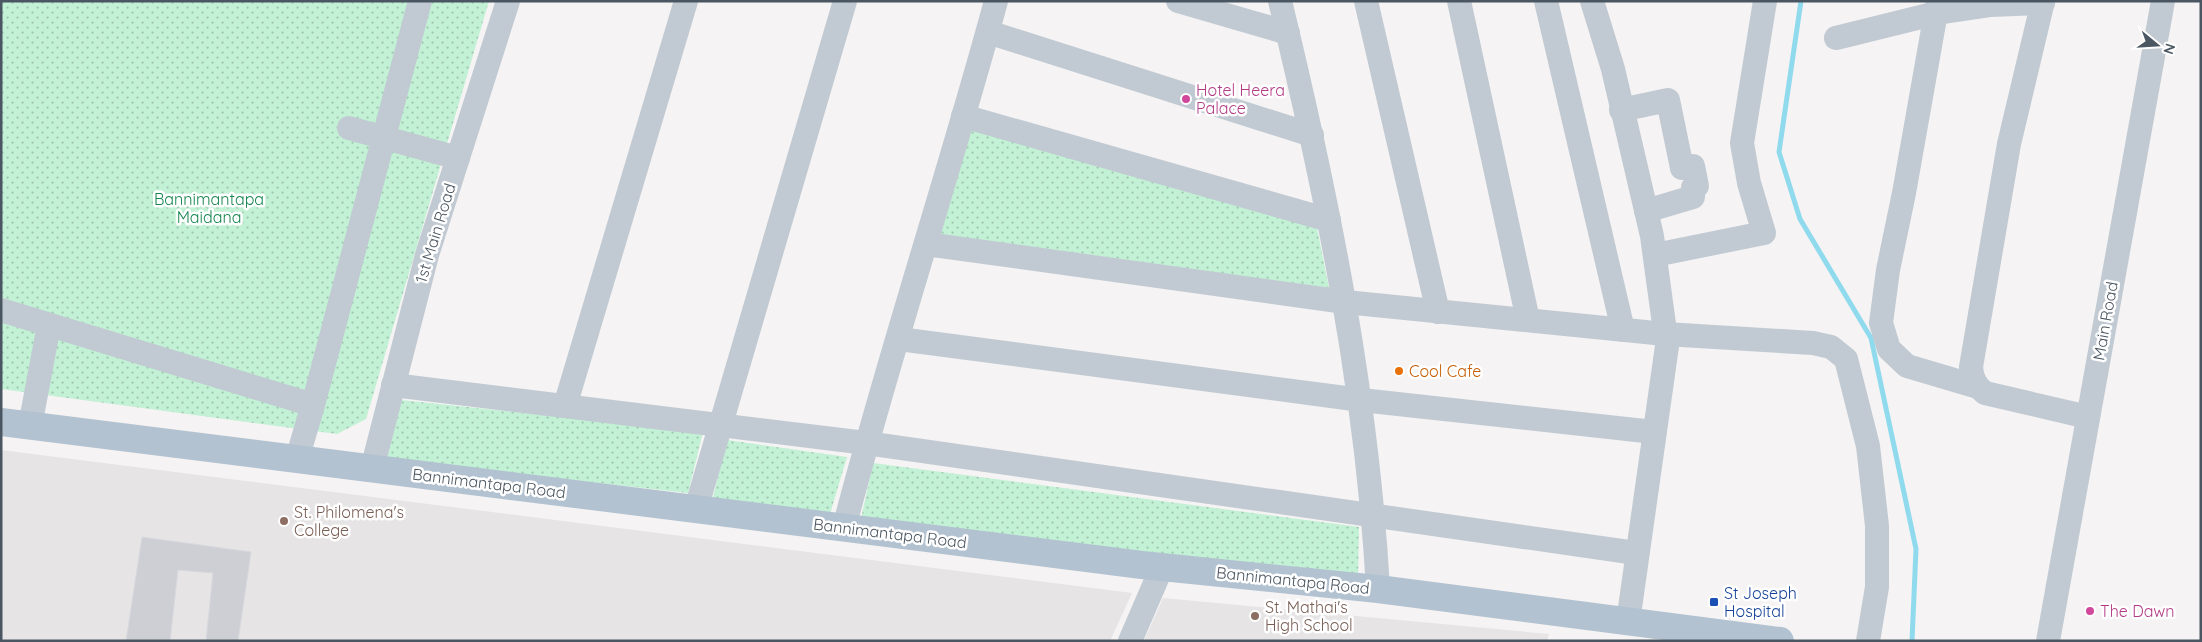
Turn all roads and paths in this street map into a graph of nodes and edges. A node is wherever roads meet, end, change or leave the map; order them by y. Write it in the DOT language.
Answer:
graph roads {
  1 [pos="420,1"];
  2 [pos="508,1"];
  3 [pos="686,1"];
  4 [pos="845,1"];
  5 [pos="996,1"];
  6 [pos="1178,1"];
  7 [pos="1280,1"];
  8 [pos="1366,1"];
  9 [pos="1459,1"];
  10 [pos="1546,1"];
  11 [pos="1592,1"];
  12 [pos="1766,1"];
  13 [pos="2163,1"];
  14 [pos="2043,2"];
  15 [pos="1938,7"];
  16 [pos="988,32"];
  17 [pos="1288,33"];
  18 [pos="1836,38"];
  19 [pos="1621,110"];
  20 [pos="963,116"];
  21 [pos="349,128"];
  22 [pos="1312,135"];
  23 [pos="384,139"];
  24 [pos="458,158"];
  25 [pos="1646,211"];
  26 [pos="1329,220"];
  27 [pos="926,244"];
  28 [pos="1655,255"];
  29 [pos="1345,302"];
  30 [pos="1,310"];
  31 [pos="1438,312"];
  32 [pos="1528,320"];
  33 [pos="49,325"];
  34 [pos="1622,330"];
  35 [pos="1665,334"];
  36 [pos="899,339"];
  37 [pos="393,385"];
  38 [pos="1978,387"];
  39 [pos="1361,400"];
  40 [pos="313,405"];
  41 [pos="565,406"];
  42 [pos="2088,417"];
  43 [pos="1,422"];
  44 [pos="720,425"];
  45 [pos="30,426"];
  46 [pos="1654,432"];
  47 [pos="866,443"];
  48 [pos="297,459"];
  49 [pos="372,469"];
  50 [pos="696,509"];
  51 [pos="1374,516"];
  52 [pos="844,528"];
  53 [pos="1636,553"];
  54 [pos="1162,567"];
  55 [pos="1378,589"];
  56 [pos="1628,622"];
  57 [pos="1691,635"];
  58 [pos="1130,641"];
  59 [pos="1780,641"];
  60 [pos="1868,641"];
  61 [pos="2048,641"];
  1 -- 23 [label="street"];
  2 -- 24 [label="street, 1st Main Road"];
  3 -- 41 [label="street"];
  4 -- 44 [label="street"];
  5 -- 16 [label="street"];
  6 -- 17 [label="street"];
  7 -- 17 [label="street"];
  8 -- 31 [label="street"];
  9 -- 32 [label="street"];
  10 -- 34 [label="street"];
  11 -- 19 [label="street"];
  12 -- 28 [label="street"];
  13 -- 42 [label="street, Main Road"];
  14 -- 15 [label="street"];
  14 -- 38 [label="street"];
  15 -- 18 [label="street"];
  15 -- 38 [label="street"];
  16 -- 20 [label="street"];
  16 -- 22 [label="street"];
  17 -- 22 [label="street"];
  19 -- 25 [label="street"];
  19 -- 25 [label="street"];
  20 -- 26 [label="street"];
  20 -- 27 [label="street"];
  21 -- 23 [label="street"];
  22 -- 26 [label="street"];
  23 -- 24 [label="street"];
  23 -- 40 [label="street"];
  24 -- 37 [label="street, 1st Main Road"];
  25 -- 28 [label="street"];
  26 -- 29 [label="street"];
  27 -- 29 [label="street"];
  27 -- 36 [label="street"];
  28 -- 35 [label="street"];
  29 -- 31 [label="street"];
  29 -- 39 [label="street"];
  30 -- 33 [label="street"];
  31 -- 32 [label="street"];
  32 -- 34 [label="street"];
  33 -- 40 [label="street"];
  33 -- 45 [label="street"];
  34 -- 35 [label="street"];
  35 -- 46 [label="street"];
  35 -- 60 [label="street"];
  36 -- 39 [label="street"];
  36 -- 47 [label="street"];
  37 -- 41 [label="street"];
  37 -- 49 [label="street, 1st Main Road"];
  38 -- 42 [label="street"];
  39 -- 46 [label="street"];
  39 -- 51 [label="street"];
  40 -- 48 [label="street"];
  41 -- 44 [label="street"];
  42 -- 61 [label="street, Main Road"];
  43 -- 45 [label="main road, Bannimantapa Road"];
  44 -- 47 [label="street"];
  44 -- 50 [label="street"];
  45 -- 48 [label="main road, Bannimantapa Road"];
  46 -- 53 [label="street"];
  47 -- 51 [label="street"];
  47 -- 52 [label="street"];
  48 -- 49 [label="main road, Bannimantapa Road"];
  49 -- 50 [label="main road, Bannimantapa Road"];
  50 -- 52 [label="main road, Bannimantapa Road"];
  51 -- 53 [label="street"];
  51 -- 55 [label="street"];
  52 -- 54 [label="main road, Bannimantapa Road"];
  53 -- 56 [label="street"];
  54 -- 55 [label="main road, Bannimantapa Road"];
  54 -- 58 [label="street"];
  55 -- 56 [label="main road, Bannimantapa Road"];
  56 -- 57 [label="main road, Bannimantapa Road"];
  57 -- 59 [label="main road, Bannimantapa Road"];
}
